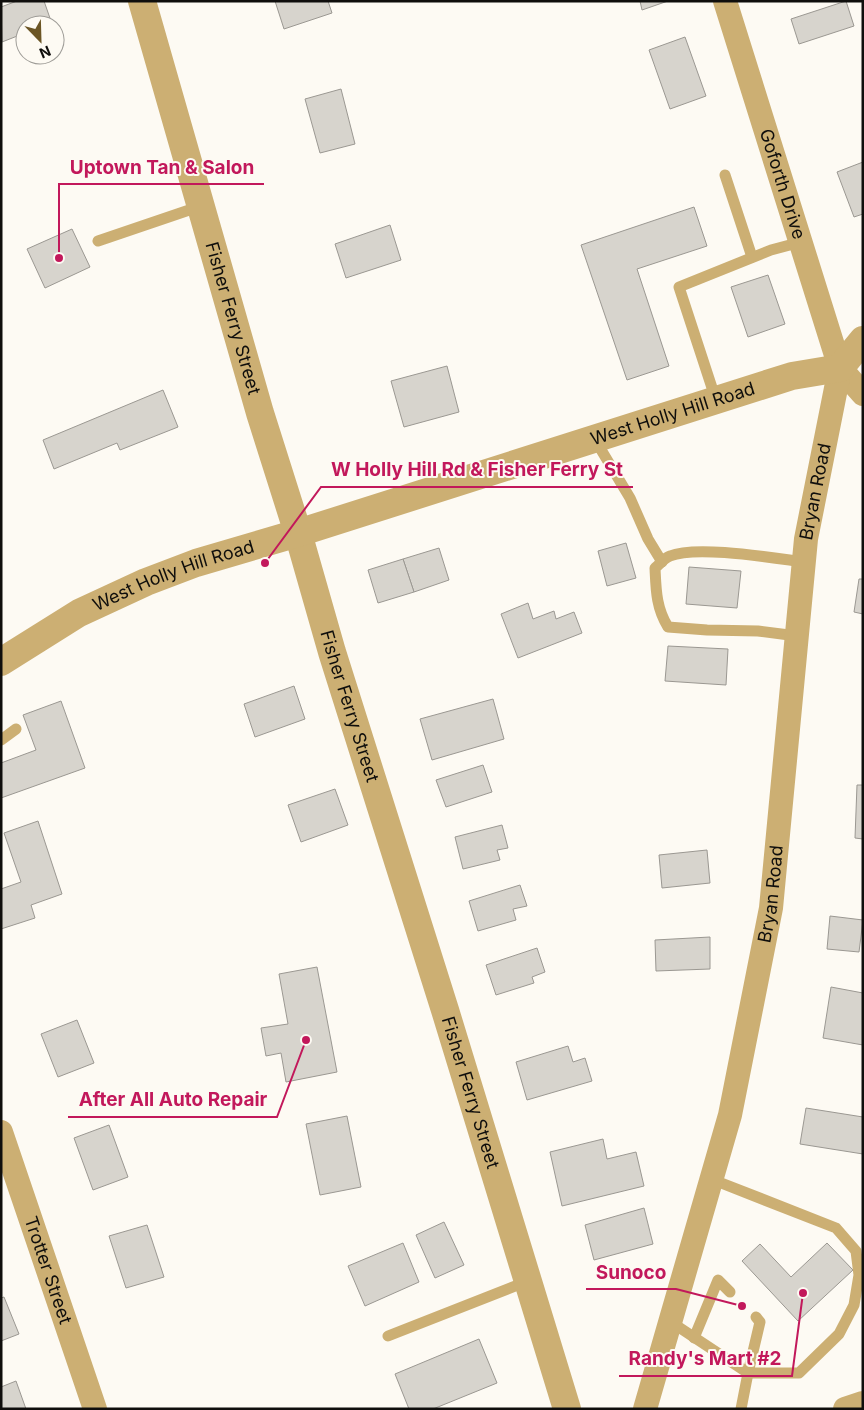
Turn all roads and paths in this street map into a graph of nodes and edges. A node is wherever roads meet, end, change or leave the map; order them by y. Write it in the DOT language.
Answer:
graph roads {
  1 [pos="142,1"];
  2 [pos="725,1"];
  3 [pos="724,175"];
  4 [pos="201,206"];
  5 [pos="98,241"];
  6 [pos="801,242"];
  7 [pos="752,257"];
  8 [pos="863,340"];
  9 [pos="840,368"];
  10 [pos="863,394"];
  11 [pos="716,400"];
  12 [pos="594,438"];
  13 [pos="298,533"];
  14 [pos="662,562"];
  15 [pos="804,562"];
  16 [pos="797,636"];
  17 [pos="1,662"];
  18 [pos="16,729"];
  19 [pos="1,740"];
  20 [pos="1,1132"];
  21 [pos="712,1179"];
  22 [pos="528,1281"];
  23 [pos="730,1292"];
  24 [pos="756,1316"];
  25 [pos="671,1322"];
  26 [pos="388,1336"];
  27 [pos="694,1338"];
  28 [pos="748,1373"];
  29 [pos="863,1403"];
  30 [pos="94,1409"];
  31 [pos="567,1409"];
  32 [pos="644,1409"];
  33 [pos="741,1409"];
  34 [pos="845,1409"];
  1 -- 4 [label="street, Fisher Ferry Street"];
  2 -- 6 [label="street, Goforth Drive"];
  3 -- 7 [label="lane"];
  4 -- 5 [label="lane"];
  4 -- 13 [label="street, Fisher Ferry Street"];
  6 -- 7 [label="lane"];
  6 -- 9 [label="street, Goforth Drive"];
  7 -- 11 [label="lane"];
  8 -- 9 [label="street"];
  9 -- 10 [label="street"];
  9 -- 11 [label="street, West Holly Hill Road"];
  9 -- 15 [label="street, Bryan Road"];
  11 -- 12 [label="street, West Holly Hill Road"];
  12 -- 13 [label="street, West Holly Hill Road"];
  12 -- 14 [label="lane"];
  13 -- 17 [label="street, West Holly Hill Road"];
  13 -- 22 [label="street, Fisher Ferry Street"];
  14 -- 15 [label="lane"];
  14 -- 16 [label="lane"];
  15 -- 16 [label="street, Bryan Road"];
  16 -- 21 [label="street, Bryan Road"];
  18 -- 19 [label="lane"];
  20 -- 30 [label="street, Trotter Street"];
  21 -- 25 [label="street, Bryan Road"];
  21 -- 28 [label="lane"];
  22 -- 26 [label="lane"];
  22 -- 31 [label="street, Fisher Ferry Street"];
  23 -- 27 [label="lane"];
  24 -- 28 [label="lane"];
  25 -- 27 [label="lane"];
  25 -- 32 [label="street, Bryan Road"];
  27 -- 28 [label="lane"];
  28 -- 33 [label="lane"];
  29 -- 34 [label="street"];
}
